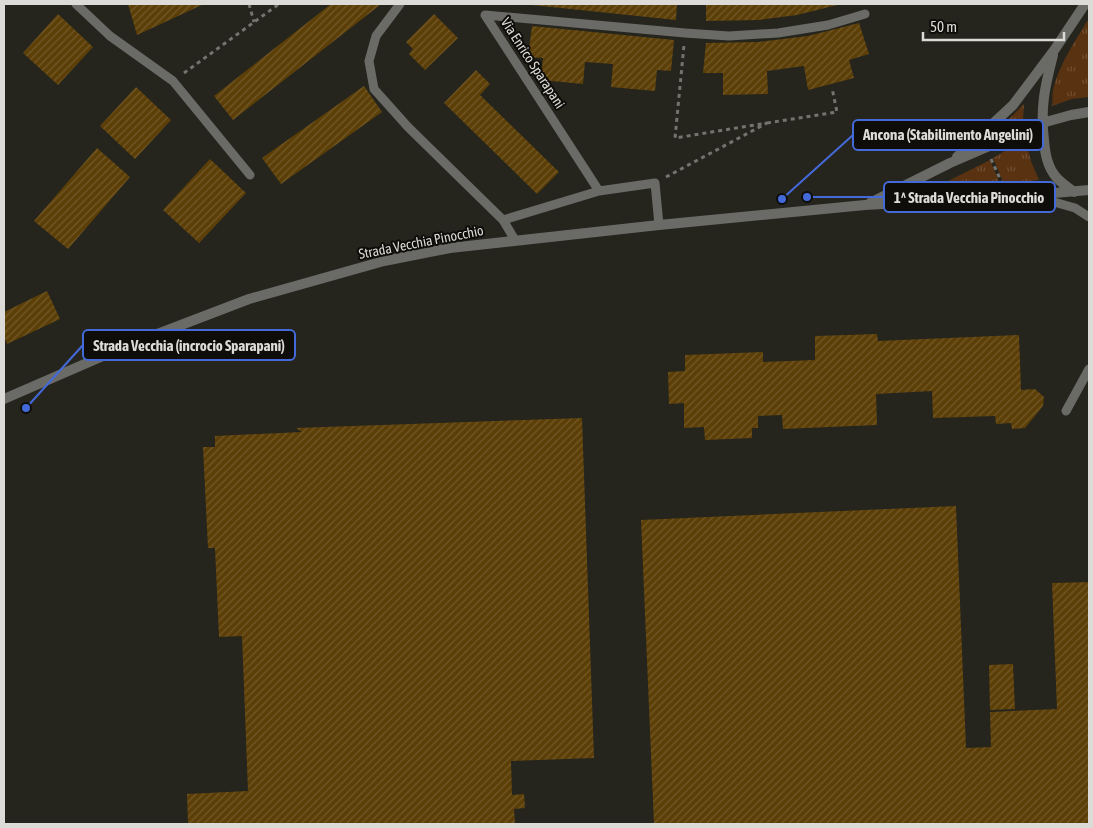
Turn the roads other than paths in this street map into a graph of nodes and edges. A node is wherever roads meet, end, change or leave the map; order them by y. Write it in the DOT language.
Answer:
graph roads {
  1 [pos="76,4"];
  2 [pos="400,4"];
  3 [pos="1085,4"];
  4 [pos="865,14"];
  5 [pos="1055,50"];
  6 [pos="1089,112"];
  7 [pos="1042,123"];
  8 [pos="950,163"];
  9 [pos="250,175"];
  10 [pos="1089,190"];
  11 [pos="600,191"];
  12 [pos="1074,192"];
  13 [pos="1031,195"];
  14 [pos="865,205"];
  15 [pos="1089,217"];
  16 [pos="503,220"];
  17 [pos="659,225"];
  18 [pos="515,240"];
  19 [pos="1089,369"];
  20 [pos="4,399"];
  21 [pos="1066,411"];
  1 -- 9 [label="lane"];
  2 -- 16 [label="lane"];
  3 -- 5 [label="street"];
  4 -- 11 [label="lane, Via Enrico Sparapani"];
  5 -- 7 [label="street"];
  5 -- 8 [label="street"];
  6 -- 7 [label="street, Strada Vecchia Pinocchio"];
  7 -- 8 [label="street, Strada Vecchia Pinocchio"];
  7 -- 12 [label="street"];
  8 -- 14 [label="street, Strada Vecchia Pinocchio"];
  10 -- 12 [label="street, Strada Vecchia Pinocchio"];
  11 -- 16 [label="lane"];
  11 -- 17 [label="lane"];
  12 -- 13 [label="street, Strada Vecchia Pinocchio"];
  13 -- 14 [label="street, Strada Vecchia Pinocchio"];
  13 -- 15 [label="lane"];
  14 -- 17 [label="street, Strada Vecchia Pinocchio"];
  16 -- 18 [label="lane"];
  17 -- 18 [label="street, Strada Vecchia Pinocchio"];
  18 -- 20 [label="street, Strada Vecchia Pinocchio"];
  19 -- 21 [label="lane"];
}
